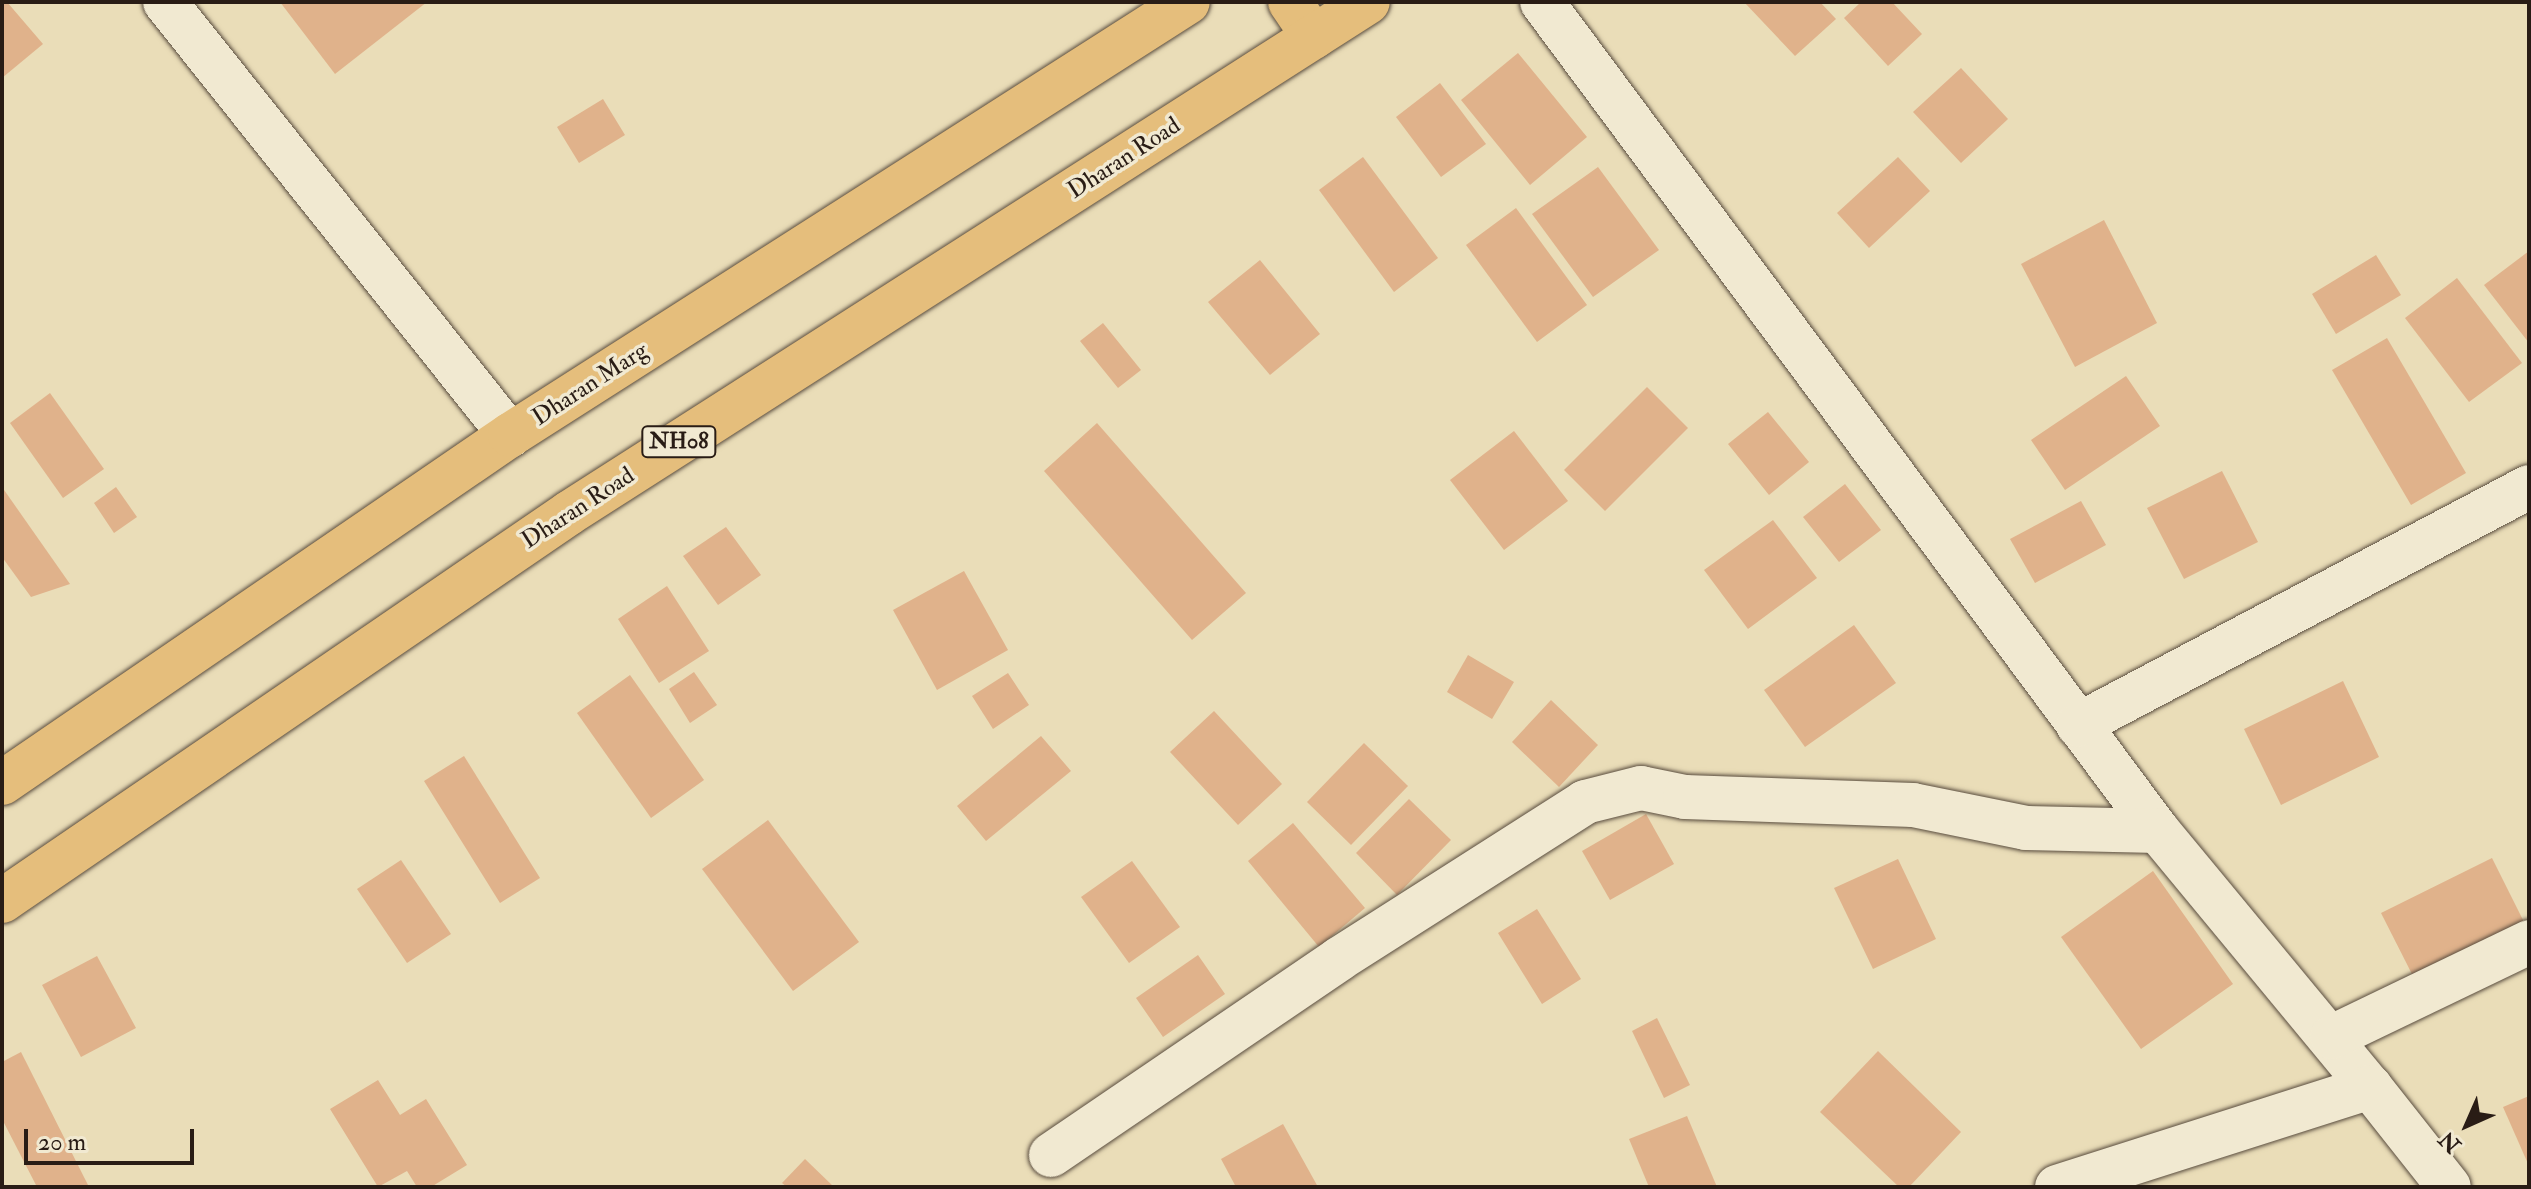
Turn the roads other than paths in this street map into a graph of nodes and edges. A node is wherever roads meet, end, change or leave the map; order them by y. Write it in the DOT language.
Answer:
graph roads {
  1 [pos="165,2"];
  2 [pos="1188,2"];
  3 [pos="1368,2"];
  4 [pos="1542,2"];
  5 [pos="1302,19"];
  6 [pos="510,435"];
  7 [pos="2529,487"];
  8 [pos="2078,725"];
  9 [pos="2,783"];
  10 [pos="2158,831"];
  11 [pos="2,901"];
  12 [pos="2529,942"];
  13 [pos="2332,1037"];
  14 [pos="2370,1087"];
  15 [pos="1051,1155"];
  16 [pos="2057,1187"];
  17 [pos="2449,1187"];
  1 -- 6 [label="street"];
  2 -- 6 [label="main road, Dharan Marg"];
  3 -- 5 [label="main road, Dharan Road / NH08"];
  4 -- 8 [label="street"];
  5 -- 11 [label="main road, Dharan Road / NH08"];
  6 -- 9 [label="main road, Dharan Marg"];
  7 -- 8 [label="street"];
  8 -- 10 [label="street"];
  10 -- 13 [label="street"];
  10 -- 15 [label="street"];
  12 -- 13 [label="street"];
  13 -- 14 [label="street"];
  14 -- 16 [label="street"];
  14 -- 17 [label="street"];
}
